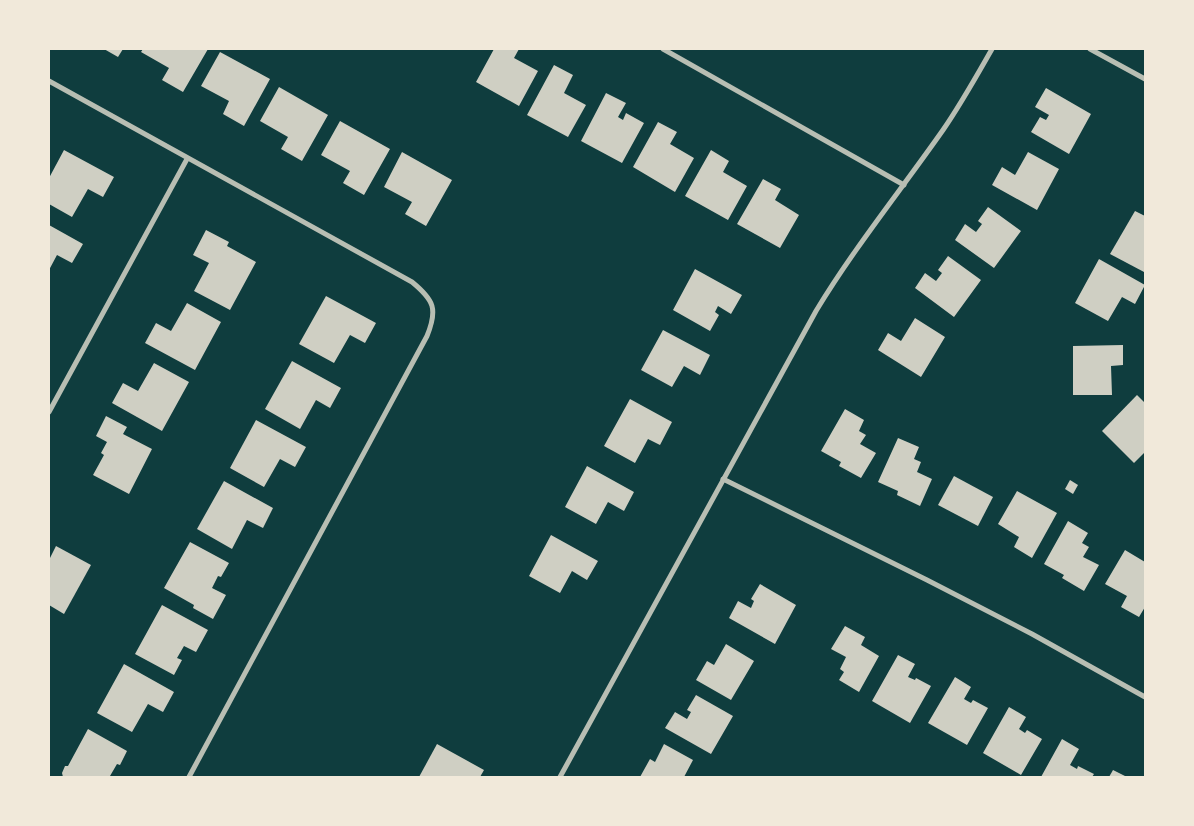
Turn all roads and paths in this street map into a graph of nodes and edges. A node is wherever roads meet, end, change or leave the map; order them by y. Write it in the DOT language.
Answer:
graph roads {
  1 [pos="663,49"];
  2 [pos="992,49"];
  3 [pos="1090,49"];
  4 [pos="1145,79"];
  5 [pos="49,81"];
  6 [pos="187,159"];
  7 [pos="904,185"];
  8 [pos="49,412"];
  9 [pos="723,479"];
  10 [pos="1145,697"];
  11 [pos="189,777"];
  12 [pos="560,777"];
  1 -- 7 [label="street"];
  2 -- 7 [label="street"];
  3 -- 4 [label="street"];
  5 -- 6 [label="street"];
  6 -- 8 [label="street"];
  6 -- 11 [label="street"];
  7 -- 9 [label="street"];
  9 -- 10 [label="street"];
  9 -- 12 [label="street"];
}
